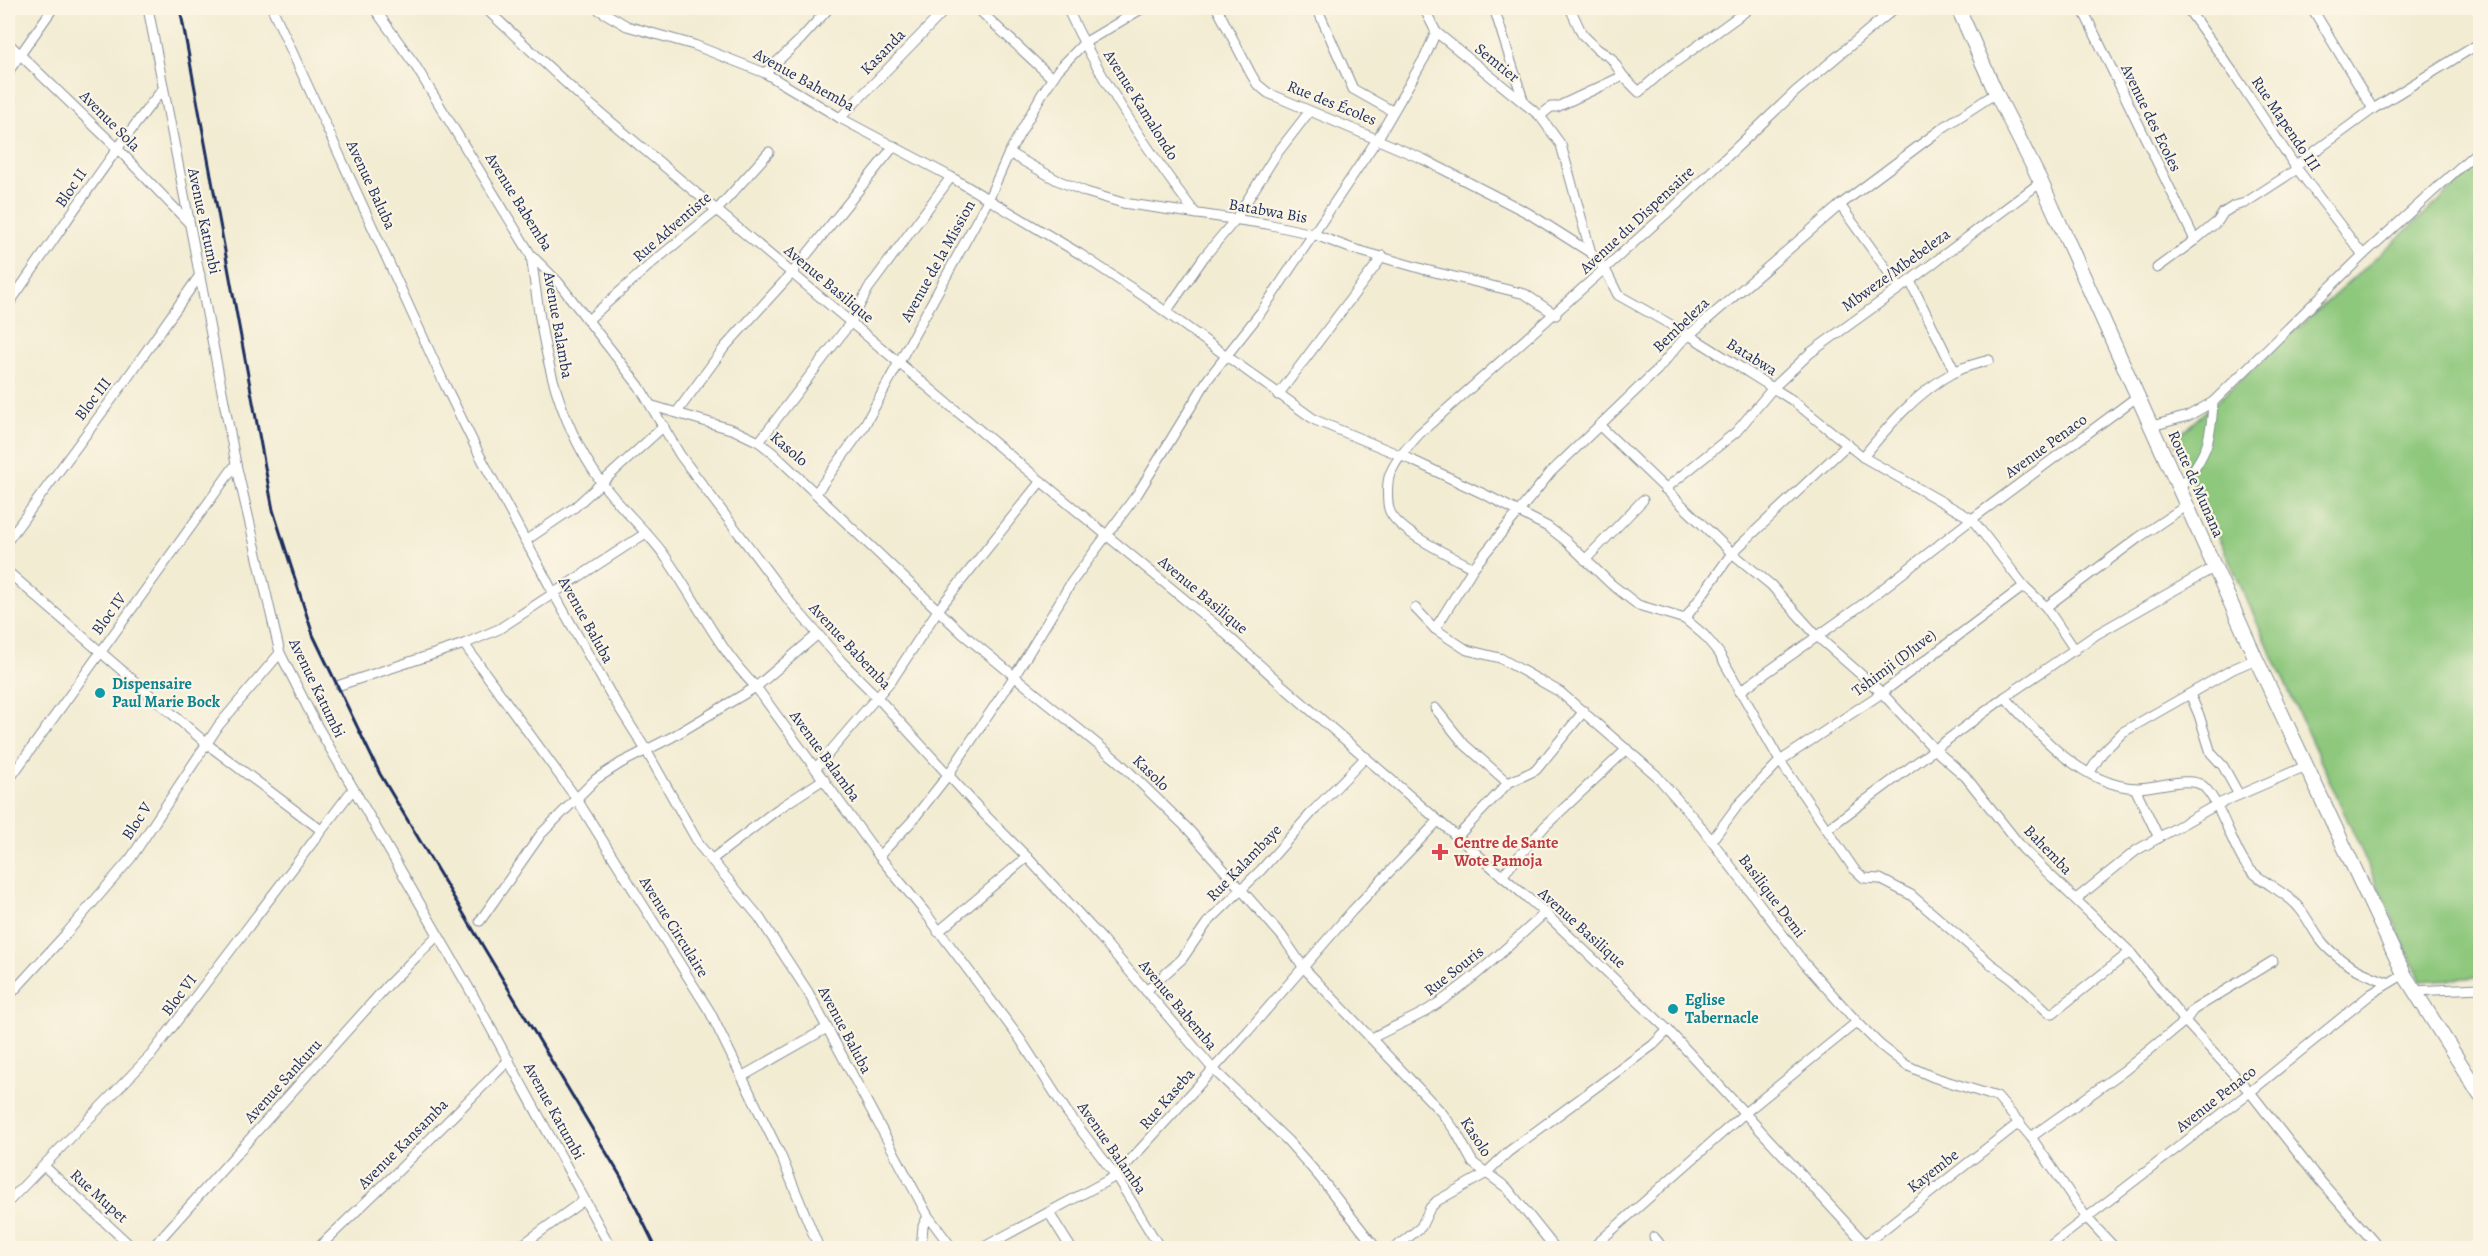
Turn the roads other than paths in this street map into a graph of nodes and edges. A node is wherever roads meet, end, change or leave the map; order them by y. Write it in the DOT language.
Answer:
graph roads {
  1 [pos="53,8"];
  2 [pos="147,8"];
  3 [pos="272,8"];
  4 [pos="374,8"];
  5 [pos="485,8"];
  6 [pos="596,8"];
  7 [pos="829,8"];
  8 [pos="947,8"];
  9 [pos="977,8"];
  10 [pos="1067,8"];
  11 [pos="1143,8"];
  12 [pos="1217,8"];
  13 [pos="1317,8"];
  14 [pos="1424,8"];
  15 [pos="1494,8"];
  16 [pos="1570,8"];
  17 [pos="1750,8"];
  18 [pos="1895,8"];
  19 [pos="1958,8"];
  20 [pos="2082,8"];
  21 [pos="2187,8"];
  22 [pos="2312,8"];
  23 [pos="1436,32"];
  24 [pos="8,43"];
  25 [pos="1084,43"];
  26 [pos="2481,43"];
  27 [pos="21,54"];
  28 [pos="8,72"];
  29 [pos="765,73"];
  30 [pos="1623,76"];
  31 [pos="1053,78"];
  32 [pos="162,90"];
  33 [pos="1996,93"];
  34 [pos="1524,103"];
  35 [pos="2373,109"];
  36 [pos="1392,111"];
  37 [pos="1309,112"];
  38 [pos="1540,116"];
  39 [pos="840,118"];
  40 [pos="1378,138"];
  41 [pos="894,146"];
  42 [pos="117,147"];
  43 [pos="2481,149"];
  44 [pos="769,152"];
  45 [pos="1009,153"];
  46 [pos="2296,167"];
  47 [pos="951,177"];
  48 [pos="2041,182"];
  49 [pos="988,200"];
  50 [pos="1840,205"];
  51 [pos="716,211"];
  52 [pos="1196,214"];
  53 [pos="1235,220"];
  54 [pos="189,223"];
  55 [pos="1313,234"];
  56 [pos="2195,240"];
  57 [pos="1591,253"];
  58 [pos="531,255"];
  59 [pos="2363,255"];
  60 [pos="1383,256"];
  61 [pos="2157,268"];
  62 [pos="1605,269"];
  63 [pos="792,273"];
  64 [pos="200,275"];
  65 [pos="1910,281"];
  66 [pos="1900,288"];
  67 [pos="8,304"];
  68 [pos="1166,312"];
  69 [pos="1556,315"];
  70 [pos="588,320"];
  71 [pos="850,322"];
  72 [pos="1689,335"];
  73 [pos="1226,354"];
  74 [pos="1989,360"];
  75 [pos="899,363"];
  76 [pos="1955,372"];
  77 [pos="1773,388"];
  78 [pos="1278,395"];
  79 [pos="2138,396"];
  80 [pos="2213,402"];
  81 [pos="652,406"];
  82 [pos="677,412"];
  83 [pos="1599,425"];
  84 [pos="664,426"];
  85 [pos="2152,426"];
  86 [pos="759,442"];
  87 [pos="1848,444"];
  88 [pos="1401,456"];
  89 [pos="1863,457"];
  90 [pos="236,464"];
  91 [pos="1041,481"];
  92 [pos="601,483"];
  93 [pos="1665,489"];
  94 [pos="2180,489"];
  95 [pos="816,493"];
  96 [pos="1643,500"];
  97 [pos="2187,505"];
  98 [pos="1518,513"];
  99 [pos="1972,519"];
  100 [pos="646,533"];
  101 [pos="1107,536"];
  102 [pos="8,540"];
  103 [pos="525,541"];
  104 [pos="1732,554"];
  105 [pos="1585,560"];
  106 [pos="2215,567"];
  107 [pos="1473,568"];
  108 [pos="8,572"];
  109 [pos="2024,586"];
  110 [pos="554,594"];
  111 [pos="2046,607"];
  112 [pos="1415,608"];
  113 [pos="938,610"];
  114 [pos="1685,619"];
  115 [pos="1435,628"];
  116 [pos="818,634"];
  117 [pos="1817,636"];
  118 [pos="464,644"];
  119 [pos="2075,650"];
  120 [pos="100,652"];
  121 [pos="280,653"];
  122 [pos="2256,658"];
  123 [pos="1014,678"];
  124 [pos="340,685"];
  125 [pos="756,687"];
  126 [pos="1739,692"];
  127 [pos="1882,693"];
  128 [pos="2190,694"];
  129 [pos="877,697"];
  130 [pos="2005,697"];
  131 [pos="1435,708"];
  132 [pos="1584,711"];
  133 [pos="207,744"];
  134 [pos="1628,749"];
  135 [pos="1934,749"];
  136 [pos="646,750"];
  137 [pos="1366,757"];
  138 [pos="1780,761"];
  139 [pos="2306,766"];
  140 [pos="816,768"];
  141 [pos="2090,772"];
  142 [pos="948,775"];
  143 [pos="824,779"];
  144 [pos="8,781"];
  145 [pos="1508,783"];
  146 [pos="2135,788"];
  147 [pos="353,789"];
  148 [pos="2239,795"];
  149 [pos="576,798"];
  150 [pos="2216,805"];
  151 [pos="1438,821"];
  152 [pos="1827,829"];
  153 [pos="321,830"];
  154 [pos="1457,837"];
  155 [pos="2159,838"];
  156 [pos="1712,840"];
  157 [pos="879,856"];
  158 [pos="1028,857"];
  159 [pos="711,860"];
  160 [pos="1502,876"];
  161 [pos="1242,889"];
  162 [pos="2076,899"];
  163 [pos="1545,913"];
  164 [pos="480,921"];
  165 [pos="938,932"];
  166 [pos="438,935"];
  167 [pos="2130,952"];
  168 [pos="2272,961"];
  169 [pos="1304,968"];
  170 [pos="2404,974"];
  171 [pos="2387,982"];
  172 [pos="2481,988"];
  173 [pos="1146,991"];
  174 [pos="2413,991"];
  175 [pos="8,997"];
  176 [pos="2185,1021"];
  177 [pos="1857,1022"];
  178 [pos="827,1028"];
  179 [pos="1668,1030"];
  180 [pos="1372,1038"];
  181 [pos="509,1060"];
  182 [pos="1213,1069"];
  183 [pos="743,1076"];
  184 [pos="2250,1092"];
  185 [pos="2481,1095"];
  186 [pos="1746,1112"];
  187 [pos="2020,1122"];
  188 [pos="2031,1137"];
  189 [pos="44,1166"];
  190 [pos="1485,1174"];
  191 [pos="1116,1176"];
  192 [pos="585,1200"];
  193 [pos="8,1202"];
  194 [pos="1049,1213"];
  195 [pos="928,1216"];
  196 [pos="2086,1218"];
  197 [pos="1654,1237"];
  198 [pos="1865,1247"];
  199 [pos="133,1248"];
  200 [pos="152,1248"];
  201 [pos="318,1248"];
  202 [pos="518,1248"];
  203 [pos="611,1248"];
  204 [pos="819,1248"];
  205 [pos="921,1248"];
  206 [pos="952,1248"];
  207 [pos="982,1248"];
  208 [pos="1071,1248"];
  209 [pos="1160,1248"];
  210 [pos="1376,1248"];
  211 [pos="1395,1248"];
  212 [pos="1555,1248"];
  213 [pos="1592,1248"];
  214 [pos="1663,1248"];
  215 [pos="2047,1248"];
  216 [pos="2115,1248"];
  217 [pos="2379,1248"];
  1 -- 27 [label="street"];
  2 -- 32 [label="street, Avenue Katumbi"];
  3 -- 103 [label="street, Avenue Baluba"];
  4 -- 58 [label="street, Avenue Babemba"];
  5 -- 51 [label="street, Avenue Basilique"];
  6 -- 29 [label="street, Avenue Bahemba"];
  7 -- 29 [label="street"];
  8 -- 39 [label="street, Kasanda"];
  9 -- 31 [label="street"];
  10 -- 25 [label="street, Avenue Kamalondo"];
  11 -- 25 [label="street, Avenue de la Mission"];
  12 -- 37 [label="street, Rue des Écoles"];
  13 -- 36 [label="street"];
  14 -- 23 [label="street"];
  15 -- 34 [label="street"];
  16 -- 30 [label="street"];
  17 -- 30 [label="street"];
  18 -- 62 [label="street, Avenue du Dispensaire"];
  19 -- 33 [label="main road, Route de Munana"];
  20 -- 56 [label="street, Avenue des Ecoles"];
  21 -- 46 [label="street, Rue Mapendo III"];
  22 -- 35 [label="street"];
  23 -- 34 [label="street, Semtier"];
  23 -- 36 [label="street"];
  24 -- 27 [label="street, Avenue Sola"];
  25 -- 31 [label="street, Avenue de la Mission"];
  25 -- 52 [label="street, Avenue Kamalondo"];
  26 -- 35 [label="street"];
  27 -- 28 [label="street"];
  27 -- 42 [label="street, Avenue Sola"];
  29 -- 39 [label="street, Avenue Bahemba"];
  30 -- 38 [label="street"];
  31 -- 45 [label="street, Avenue de la Mission"];
  32 -- 42 [label="street, Bloc II"];
  32 -- 54 [label="street, Avenue Katumbi"];
  33 -- 48 [label="main road, Route de Munana"];
  33 -- 50 [label="street, Bembeleza"];
  34 -- 38 [label="street, Semtier"];
  35 -- 46 [label="street"];
  36 -- 40 [label="street"];
  37 -- 40 [label="street, Rue des Écoles"];
  37 -- 53 [label="street"];
  38 -- 57 [label="street, Semtier"];
  39 -- 41 [label="street, Avenue Bahemba"];
  40 -- 55 [label="street"];
  40 -- 57 [label="street, Batabwa"];
  41 -- 47 [label="street, Avenue Bahemba"];
  41 -- 63 [label="street"];
  42 -- 54 [label="street, Avenue Sola"];
  42 -- 67 [label="street, Bloc II"];
  43 -- 59 [label="street"];
  44 -- 51 [label="street, Rue Adventiste"];
  45 -- 49 [label="street, Avenue de la Mission"];
  45 -- 52 [label="street, Batabwa Bis"];
  46 -- 56 [label="street"];
  46 -- 59 [label="street, Rue Mapendo III"];
  47 -- 49 [label="street, Avenue Bahemba"];
  47 -- 71 [label="street"];
  48 -- 65 [label="street, Mbweze/Mbebeleza"];
  48 -- 79 [label="main road, Route de Munana"];
  49 -- 68 [label="street, Avenue Bahemba"];
  49 -- 75 [label="street, Avenue de la Mission"];
  50 -- 66 [label="street"];
  50 -- 72 [label="street, Bembeleza"];
  51 -- 63 [label="street, Avenue Basilique"];
  51 -- 70 [label="street, Rue Adventiste"];
  52 -- 53 [label="street, Batabwa Bis"];
  53 -- 55 [label="street, Batabwa Bis"];
  53 -- 68 [label="street"];
  54 -- 64 [label="street, Avenue Katumbi"];
  55 -- 60 [label="street, Batabwa Bis"];
  55 -- 73 [label="street"];
  56 -- 61 [label="street"];
  57 -- 62 [label="street, Batabwa"];
  58 -- 70 [label="street, Avenue Babemba"];
  58 -- 92 [label="street, Avenue Balamba"];
  59 -- 80 [label="street"];
  60 -- 69 [label="street, Batabwa Bis"];
  60 -- 78 [label="street"];
  62 -- 69 [label="street, Avenue du Dispensaire"];
  62 -- 72 [label="street, Batabwa"];
  63 -- 71 [label="street, Avenue Basilique"];
  63 -- 82 [label="street"];
  64 -- 90 [label="street, Avenue Katumbi"];
  64 -- 102 [label="street, Bloc III"];
  65 -- 66 [label="street, Mbweze/Mbebeleza"];
  65 -- 76 [label="street"];
  66 -- 77 [label="street, Mbweze/Mbebeleza"];
  68 -- 73 [label="street, Avenue Bahemba"];
  69 -- 88 [label="street, Avenue du Dispensaire"];
  70 -- 81 [label="street, Avenue Babemba"];
  71 -- 75 [label="street, Avenue Basilique"];
  71 -- 86 [label="street"];
  72 -- 77 [label="street, Batabwa"];
  72 -- 83 [label="street, Bembeleza"];
  73 -- 78 [label="street, Avenue Bahemba"];
  73 -- 101 [label="street"];
  74 -- 76 [label="street"];
  75 -- 91 [label="street, Avenue Basilique"];
  75 -- 95 [label="street, Avenue de la Mission"];
  76 -- 89 [label="street"];
  77 -- 87 [label="street, Batabwa"];
  77 -- 93 [label="street, Mbweze/Mbebeleza"];
  78 -- 88 [label="street, Avenue Bahemba"];
  79 -- 85 [label="main road, Route de Munana"];
  79 -- 99 [label="street, Avenue Penaco"];
  80 -- 85 [label="street"];
  80 -- 94 [label="street"];
  81 -- 82 [label="street, Kasolo"];
  81 -- 84 [label="street, Avenue Babemba"];
  82 -- 86 [label="street, Kasolo"];
  83 -- 93 [label="street, Bahemba"];
  83 -- 98 [label="street, Bembeleza"];
  84 -- 92 [label="street"];
  84 -- 116 [label="street, Avenue Babemba"];
  85 -- 94 [label="main road, Route de Munana"];
  86 -- 95 [label="street, Kasolo"];
  87 -- 89 [label="street, Batabwa"];
  87 -- 104 [label="street"];
  88 -- 98 [label="street, Avenue Bahemba"];
  88 -- 107 [label="street, Avenue du Dispensaire"];
  89 -- 99 [label="street, Batabwa"];
  90 -- 120 [label="street, Bloc IV"];
  90 -- 121 [label="street, Avenue Katumbi"];
  91 -- 101 [label="street, Avenue Basilique"];
  91 -- 113 [label="street"];
  92 -- 100 [label="street, Avenue Balamba"];
  92 -- 103 [label="street"];
  93 -- 104 [label="street, Bahemba"];
  94 -- 97 [label="main road, Route de Munana"];
  95 -- 113 [label="street, Kasolo"];
  96 -- 105 [label="street"];
  97 -- 106 [label="main road, Route de Munana"];
  97 -- 111 [label="street"];
  98 -- 105 [label="street, Avenue Bahemba"];
  98 -- 107 [label="street, Bembeleza"];
  99 -- 109 [label="street, Batabwa"];
  99 -- 117 [label="street, Avenue Penaco"];
  100 -- 110 [label="street"];
  100 -- 125 [label="street, Avenue Balamba"];
  101 -- 123 [label="street"];
  101 -- 137 [label="street, Avenue Basilique"];
  103 -- 110 [label="street, Avenue Baluba"];
  104 -- 114 [label="street"];
  104 -- 117 [label="street, Bahemba"];
  105 -- 114 [label="street, Avenue Bahemba"];
  106 -- 119 [label="street"];
  106 -- 122 [label="main road, Route de Munana"];
  107 -- 115 [label="street, Bembeleza"];
  108 -- 120 [label="street"];
  109 -- 111 [label="street, Batabwa"];
  109 -- 127 [label="street, Tshimji (DJuve)"];
  110 -- 118 [label="street"];
  110 -- 136 [label="street, Avenue Baluba"];
  111 -- 119 [label="street, Batabwa"];
  112 -- 115 [label="street, Basilique Demi"];
  113 -- 123 [label="street, Kasolo"];
  113 -- 129 [label="street"];
  114 -- 126 [label="street"];
  115 -- 132 [label="street, Basilique Demi"];
  116 -- 125 [label="street"];
  116 -- 129 [label="street, Avenue Babemba"];
  117 -- 126 [label="street, Avenue Penaco"];
  117 -- 127 [label="street, Bahemba"];
  118 -- 124 [label="street"];
  118 -- 149 [label="street, Avenue Circulaire"];
  119 -- 130 [label="street"];
  120 -- 133 [label="street"];
  120 -- 144 [label="street, Bloc IV"];
  121 -- 133 [label="street, Bloc V"];
  121 -- 147 [label="street, Avenue Katumbi"];
  122 -- 128 [label="street"];
  122 -- 139 [label="main road, Route de Munana"];
  123 -- 142 [label="street"];
  123 -- 161 [label="street, Kasolo"];
  125 -- 136 [label="street"];
  125 -- 140 [label="street, Avenue Balamba"];
  126 -- 138 [label="street"];
  127 -- 135 [label="street, Bahemba"];
  127 -- 138 [label="street, Tshimji (DJuve)"];
  128 -- 141 [label="street"];
  128 -- 148 [label="street"];
  129 -- 140 [label="street"];
  129 -- 142 [label="street, Avenue Babemba"];
  130 -- 135 [label="street"];
  130 -- 141 [label="street"];
  131 -- 145 [label="street"];
  132 -- 134 [label="street, Basilique Demi"];
  132 -- 145 [label="street"];
  133 -- 153 [label="street"];
  133 -- 175 [label="street, Bloc V"];
  134 -- 156 [label="street, Basilique Demi"];
  134 -- 160 [label="street"];
  135 -- 152 [label="street"];
  135 -- 162 [label="street, Bahemba"];
  136 -- 149 [label="street"];
  136 -- 159 [label="street, Avenue Baluba"];
  137 -- 151 [label="street, Avenue Basilique"];
  137 -- 161 [label="street, Rue Kalambaye"];
  138 -- 152 [label="street"];
  138 -- 156 [label="street, Tshimji (DJuve)"];
  139 -- 148 [label="street"];
  139 -- 170 [label="main road, Route de Munana"];
  140 -- 143 [label="street, Avenue Balamba"];
  141 -- 146 [label="street"];
  142 -- 157 [label="street"];
  142 -- 158 [label="street, Avenue Babemba"];
  143 -- 157 [label="street, Avenue Balamba"];
  143 -- 159 [label="street"];
  145 -- 154 [label="street"];
  146 -- 150 [label="street"];
  146 -- 155 [label="street"];
  147 -- 153 [label="street, Bloc VI"];
  147 -- 166 [label="street, Avenue Katumbi"];
  148 -- 150 [label="street"];
  149 -- 164 [label="street"];
  149 -- 183 [label="street, Avenue Circulaire"];
  150 -- 155 [label="street"];
  150 -- 171 [label="street"];
  151 -- 154 [label="street, Avenue Basilique"];
  151 -- 169 [label="street, Rue Kaseba"];
  152 -- 167 [label="street"];
  153 -- 189 [label="street, Bloc VI"];
  154 -- 160 [label="street, Avenue Basilique"];
  155 -- 162 [label="street"];
  156 -- 177 [label="street, Basilique Demi"];
  157 -- 165 [label="street, Avenue Balamba"];
  158 -- 165 [label="street"];
  158 -- 173 [label="street, Avenue Babemba"];
  159 -- 178 [label="street, Avenue Baluba"];
  160 -- 163 [label="street, Avenue Basilique"];
  161 -- 169 [label="street, Kasolo"];
  161 -- 173 [label="street, Rue Kalambaye"];
  162 -- 167 [label="street, Bahemba"];
  163 -- 179 [label="street, Avenue Basilique"];
  163 -- 180 [label="street, Rue Souris"];
  165 -- 191 [label="street, Avenue Balamba"];
  166 -- 181 [label="street, Avenue Katumbi"];
  166 -- 200 [label="street, Avenue Sankuru"];
  167 -- 176 [label="street, Bahemba"];
  168 -- 176 [label="street"];
  169 -- 180 [label="street, Kasolo"];
  169 -- 182 [label="street, Rue Kaseba"];
  170 -- 171 [label="street, Avenue Penaco"];
  170 -- 174 [label="main road, Route de Munana"];
  171 -- 184 [label="street, Avenue Penaco"];
  172 -- 174 [label="street"];
  173 -- 182 [label="street, Avenue Babemba"];
  174 -- 185 [label="main road, Route de Munana"];
  176 -- 184 [label="street, Bahemba"];
  176 -- 188 [label="street"];
  177 -- 186 [label="street"];
  177 -- 187 [label="street, Basilique Demi"];
  178 -- 183 [label="street"];
  178 -- 195 [label="street, Avenue Baluba"];
  179 -- 186 [label="street, Avenue Basilique"];
  179 -- 190 [label="street"];
  180 -- 190 [label="street, Kasolo"];
  181 -- 192 [label="street, Avenue Katumbi"];
  181 -- 201 [label="street, Avenue Kansamba"];
  182 -- 191 [label="street, Rue Kaseba"];
  182 -- 210 [label="street, Avenue Babemba"];
  183 -- 204 [label="street, Avenue Circulaire"];
  184 -- 196 [label="street, Avenue Penaco"];
  184 -- 217 [label="street, Bahemba"];
  186 -- 198 [label="street, Avenue Basilique"];
  186 -- 213 [label="street"];
  187 -- 188 [label="street, Basilique Demi"];
  187 -- 198 [label="street, Kayembe"];
  188 -- 196 [label="street, Basilique Demi"];
  189 -- 193 [label="street, Bloc VI"];
  189 -- 199 [label="street, Rue Mupet"];
  190 -- 211 [label="street"];
  190 -- 212 [label="street, Kasolo"];
  191 -- 194 [label="street, Rue Kaseba"];
  191 -- 209 [label="street, Avenue Balamba"];
  192 -- 202 [label="street"];
  192 -- 203 [label="street, Avenue Katumbi"];
  194 -- 207 [label="street, Rue Kaseba"];
  194 -- 208 [label="street"];
  195 -- 205 [label="street"];
  195 -- 206 [label="street, Avenue Baluba"];
  196 -- 215 [label="street, Avenue Penaco"];
  196 -- 216 [label="street, Basilique Demi"];
  197 -- 214 [label="street"];
}
